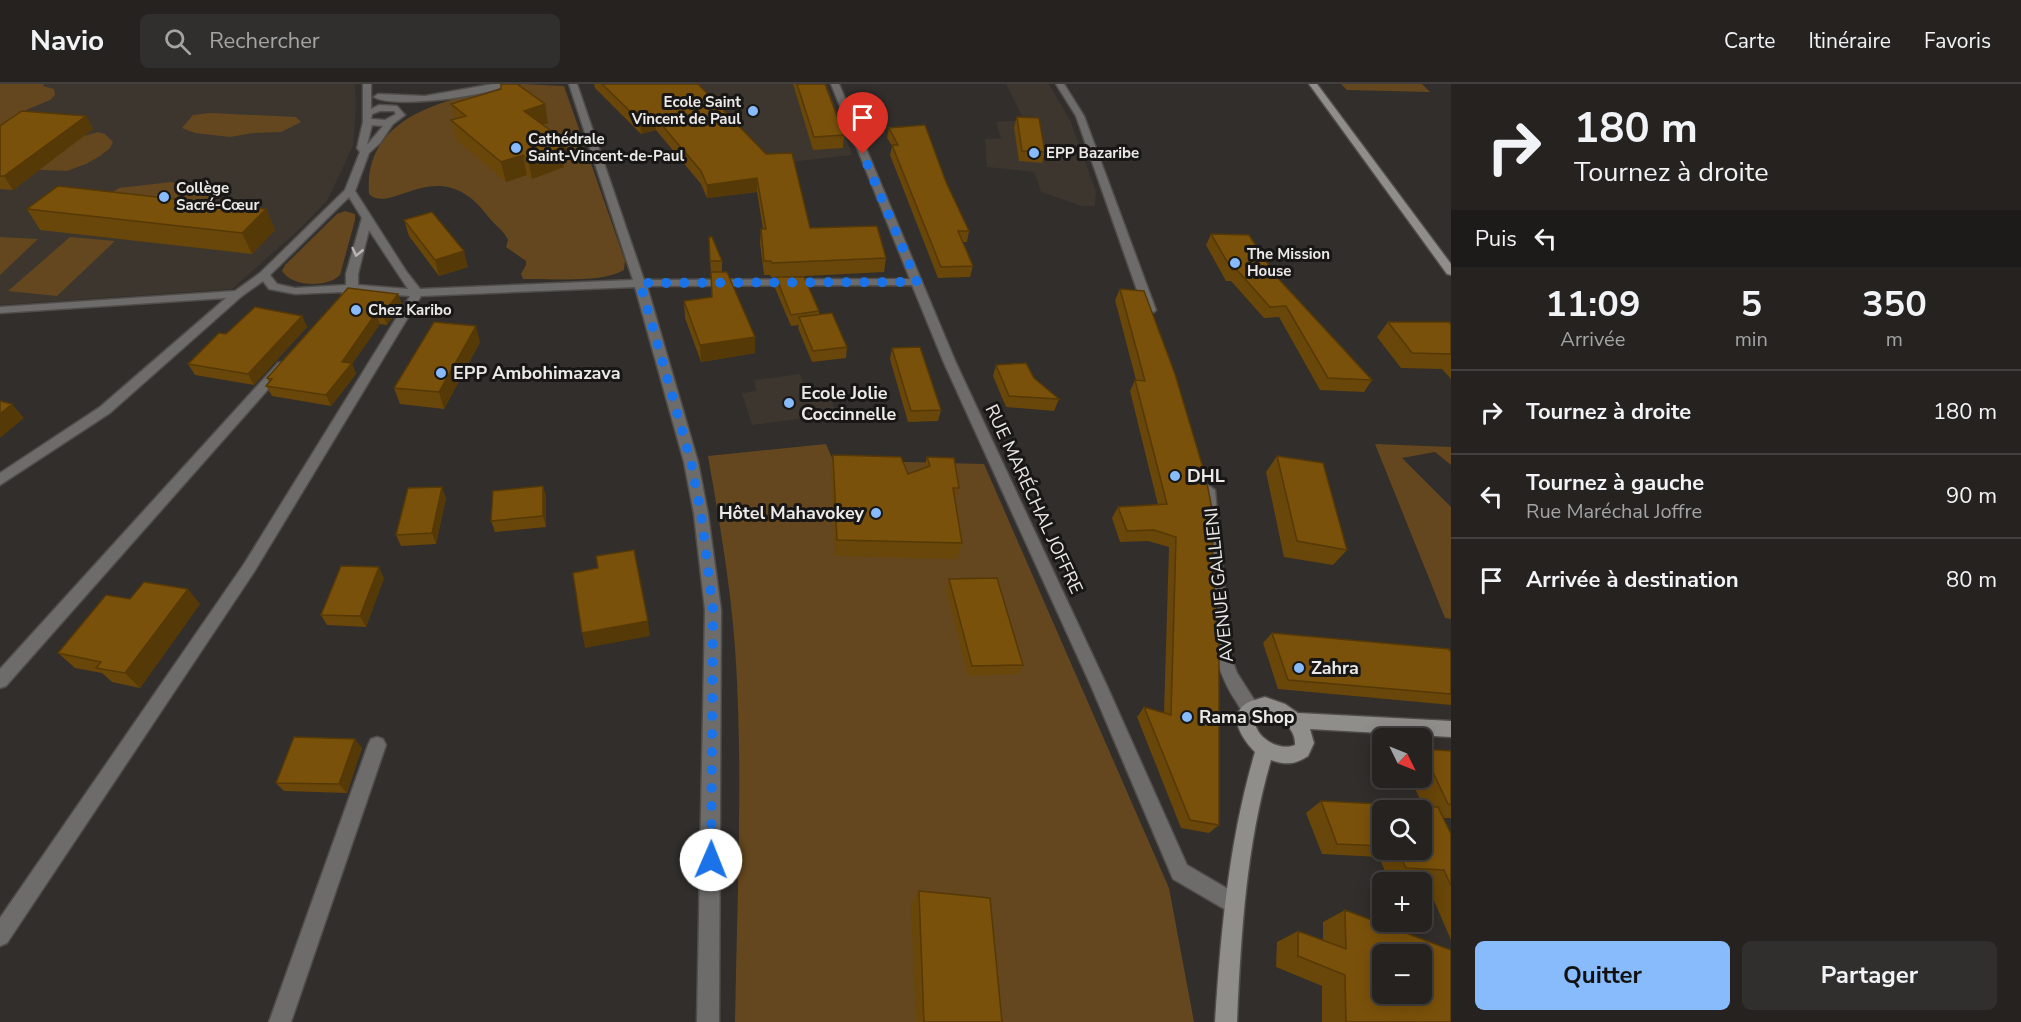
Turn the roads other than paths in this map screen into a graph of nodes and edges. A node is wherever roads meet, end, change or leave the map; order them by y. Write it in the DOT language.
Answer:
graph roads {
  1 [pos="505,84"];
  2 [pos="573,84"];
  3 [pos="835,84"];
  4 [pos="1060,84"];
  5 [pos="1313,84"];
  6 [pos="367,85"];
  7 [pos="456,94"];
  8 [pos="378,97"];
  9 [pos="420,99"];
  10 [pos="391,107"];
  11 [pos="367,118"];
  12 [pos="395,120"];
  13 [pos="365,152"];
  14 [pos="350,190"];
  15 [pos="367,217"];
  16 [pos="1451,272"];
  17 [pos="264,275"];
  18 [pos="917,282"];
  19 [pos="640,283"];
  20 [pos="352,288"];
  21 [pos="417,293"];
  22 [pos="238,294"];
  23 [pos="336,306"];
  24 [pos="0,310"];
  25 [pos="1155,322"];
  26 [pos="288,359"];
  27 [pos="1204,479"];
  28 [pos="0,480"];
  29 [pos="0,681"];
  30 [pos="1251,710"];
  31 [pos="1297,721"];
  32 [pos="1451,729"];
  33 [pos="377,746"];
  34 [pos="1265,749"];
  35 [pos="1233,903"];
  36 [pos="0,936"];
  37 [pos="280,1022"];
  38 [pos="708,1022"];
  39 [pos="1226,1022"];
  1 -- 7 [label="street"];
  2 -- 19 [label="street"];
  3 -- 18 [label="street, RUE MARÉCHAL JOFFRE"];
  4 -- 25 [label="street"];
  5 -- 16 [label="main road"];
  6 -- 8 [label="street"];
  6 -- 11 [label="street"];
  7 -- 9 [label="street"];
  7 -- 12 [label="street"];
  8 -- 9 [label="street"];
  8 -- 10 [label="street"];
  9 -- 10 [label="street"];
  10 -- 11 [label="street"];
  10 -- 12 [label="street"];
  11 -- 12 [label="street"];
  11 -- 13 [label="street"];
  12 -- 13 [label="street"];
  13 -- 14 [label="street"];
  14 -- 15 [label="street"];
  14 -- 17 [label="street"];
  15 -- 20 [label="street, one-way"];
  15 -- 21 [label="street"];
  17 -- 20 [label="street"];
  17 -- 22 [label="street"];
  18 -- 19 [label="street"];
  18 -- 35 [label="street, RUE MARÉCHAL JOFFRE"];
  19 -- 21 [label="street"];
  19 -- 38 [label="street"];
  20 -- 21 [label="street"];
  20 -- 23 [label="street"];
  21 -- 36 [label="street"];
  22 -- 24 [label="street"];
  22 -- 28 [label="street"];
  26 -- 29 [label="street"];
  27 -- 30 [label="street, AVENUE GALLIENI"];
  30 -- 31 [label="main road"];
  30 -- 34 [label="main road"];
  31 -- 32 [label="main road"];
  31 -- 34 [label="main road"];
  33 -- 37 [label="street"];
  34 -- 35 [label="main road"];
  35 -- 39 [label="main road"];
}
